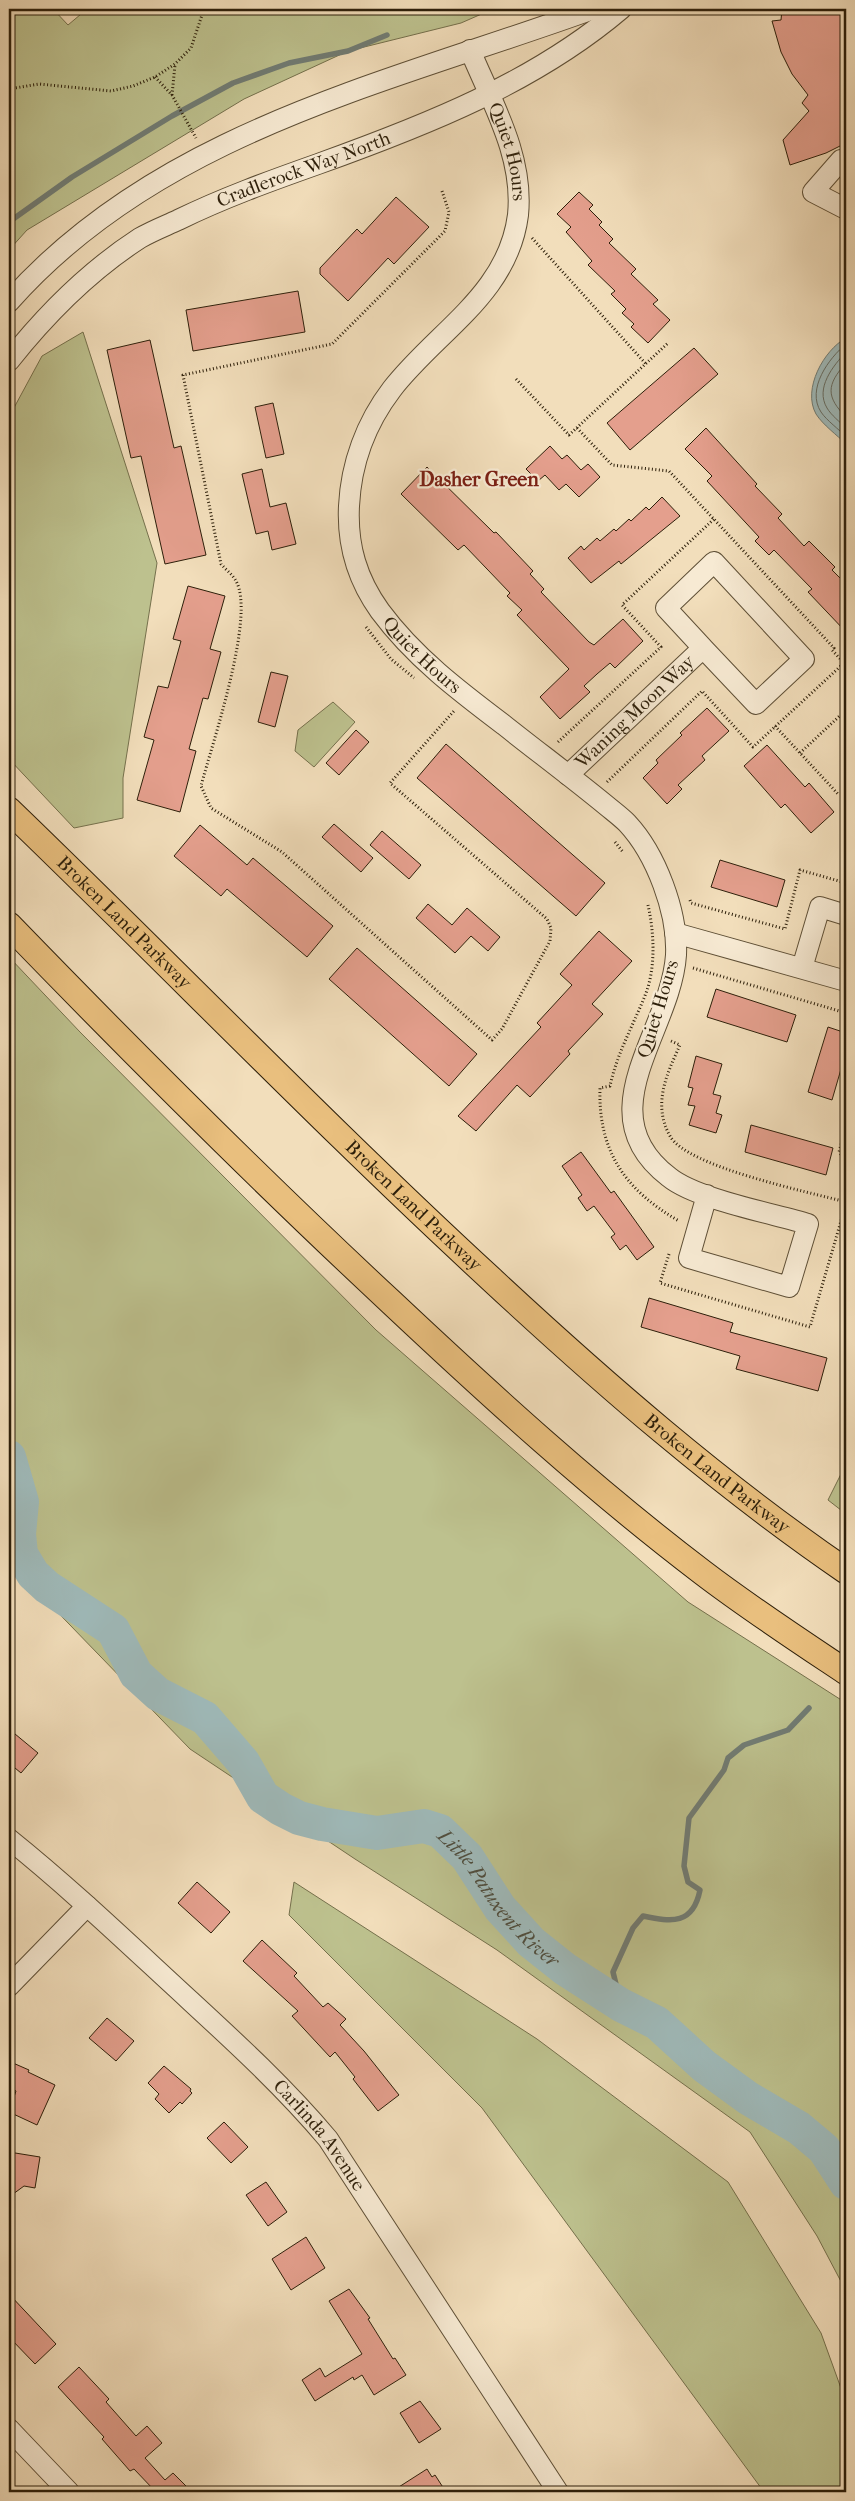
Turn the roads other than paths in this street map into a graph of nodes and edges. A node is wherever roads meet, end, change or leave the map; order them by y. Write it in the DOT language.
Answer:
graph roads {
  1 [pos="593,9"];
  2 [pos="621,9"];
  3 [pos="470,50"];
  4 [pos="489,94"];
  5 [pos="846,160"];
  6 [pos="846,209"];
  7 [pos="9,302"];
  8 [pos="9,361"];
  9 [pos="703,648"];
  10 [pos="568,775"];
  11 [pos="9,810"];
  12 [pos="846,915"];
  13 [pos="9,924"];
  14 [pos="682,935"];
  15 [pos="802,968"];
  16 [pos="846,981"];
  17 [pos="707,1195"];
  18 [pos="846,1571"];
  19 [pos="846,1672"];
  20 [pos="9,1839"];
  21 [pos="87,1906"];
  22 [pos="9,1986"];
  23 [pos="9,2429"];
  24 [pos="69,2492"];
  25 [pos="558,2492"];
  1 -- 3 [label="street"];
  2 -- 4 [label="street, Cradlerock Way North"];
  3 -- 4 [label="street, Quiet Hours"];
  3 -- 7 [label="street"];
  4 -- 8 [label="street, Cradlerock Way North"];
  4 -- 10 [label="street, Quiet Hours"];
  5 -- 6 [label="street"];
  9 -- 9 [label="street, Waning Moon Way"];
  9 -- 10 [label="street, Waning Moon Way"];
  10 -- 14 [label="street, Quiet Hours"];
  11 -- 18 [label="main road, Broken Land Parkway"];
  12 -- 15 [label="street"];
  13 -- 19 [label="main road"];
  14 -- 15 [label="street"];
  14 -- 17 [label="street, Quiet Hours"];
  15 -- 16 [label="street"];
  17 -- 17 [label="street, Quiet Hours"];
  20 -- 21 [label="street, Carlinda Avenue"];
  21 -- 22 [label="street"];
  21 -- 25 [label="street, Carlinda Avenue"];
  23 -- 24 [label="street"];
}
